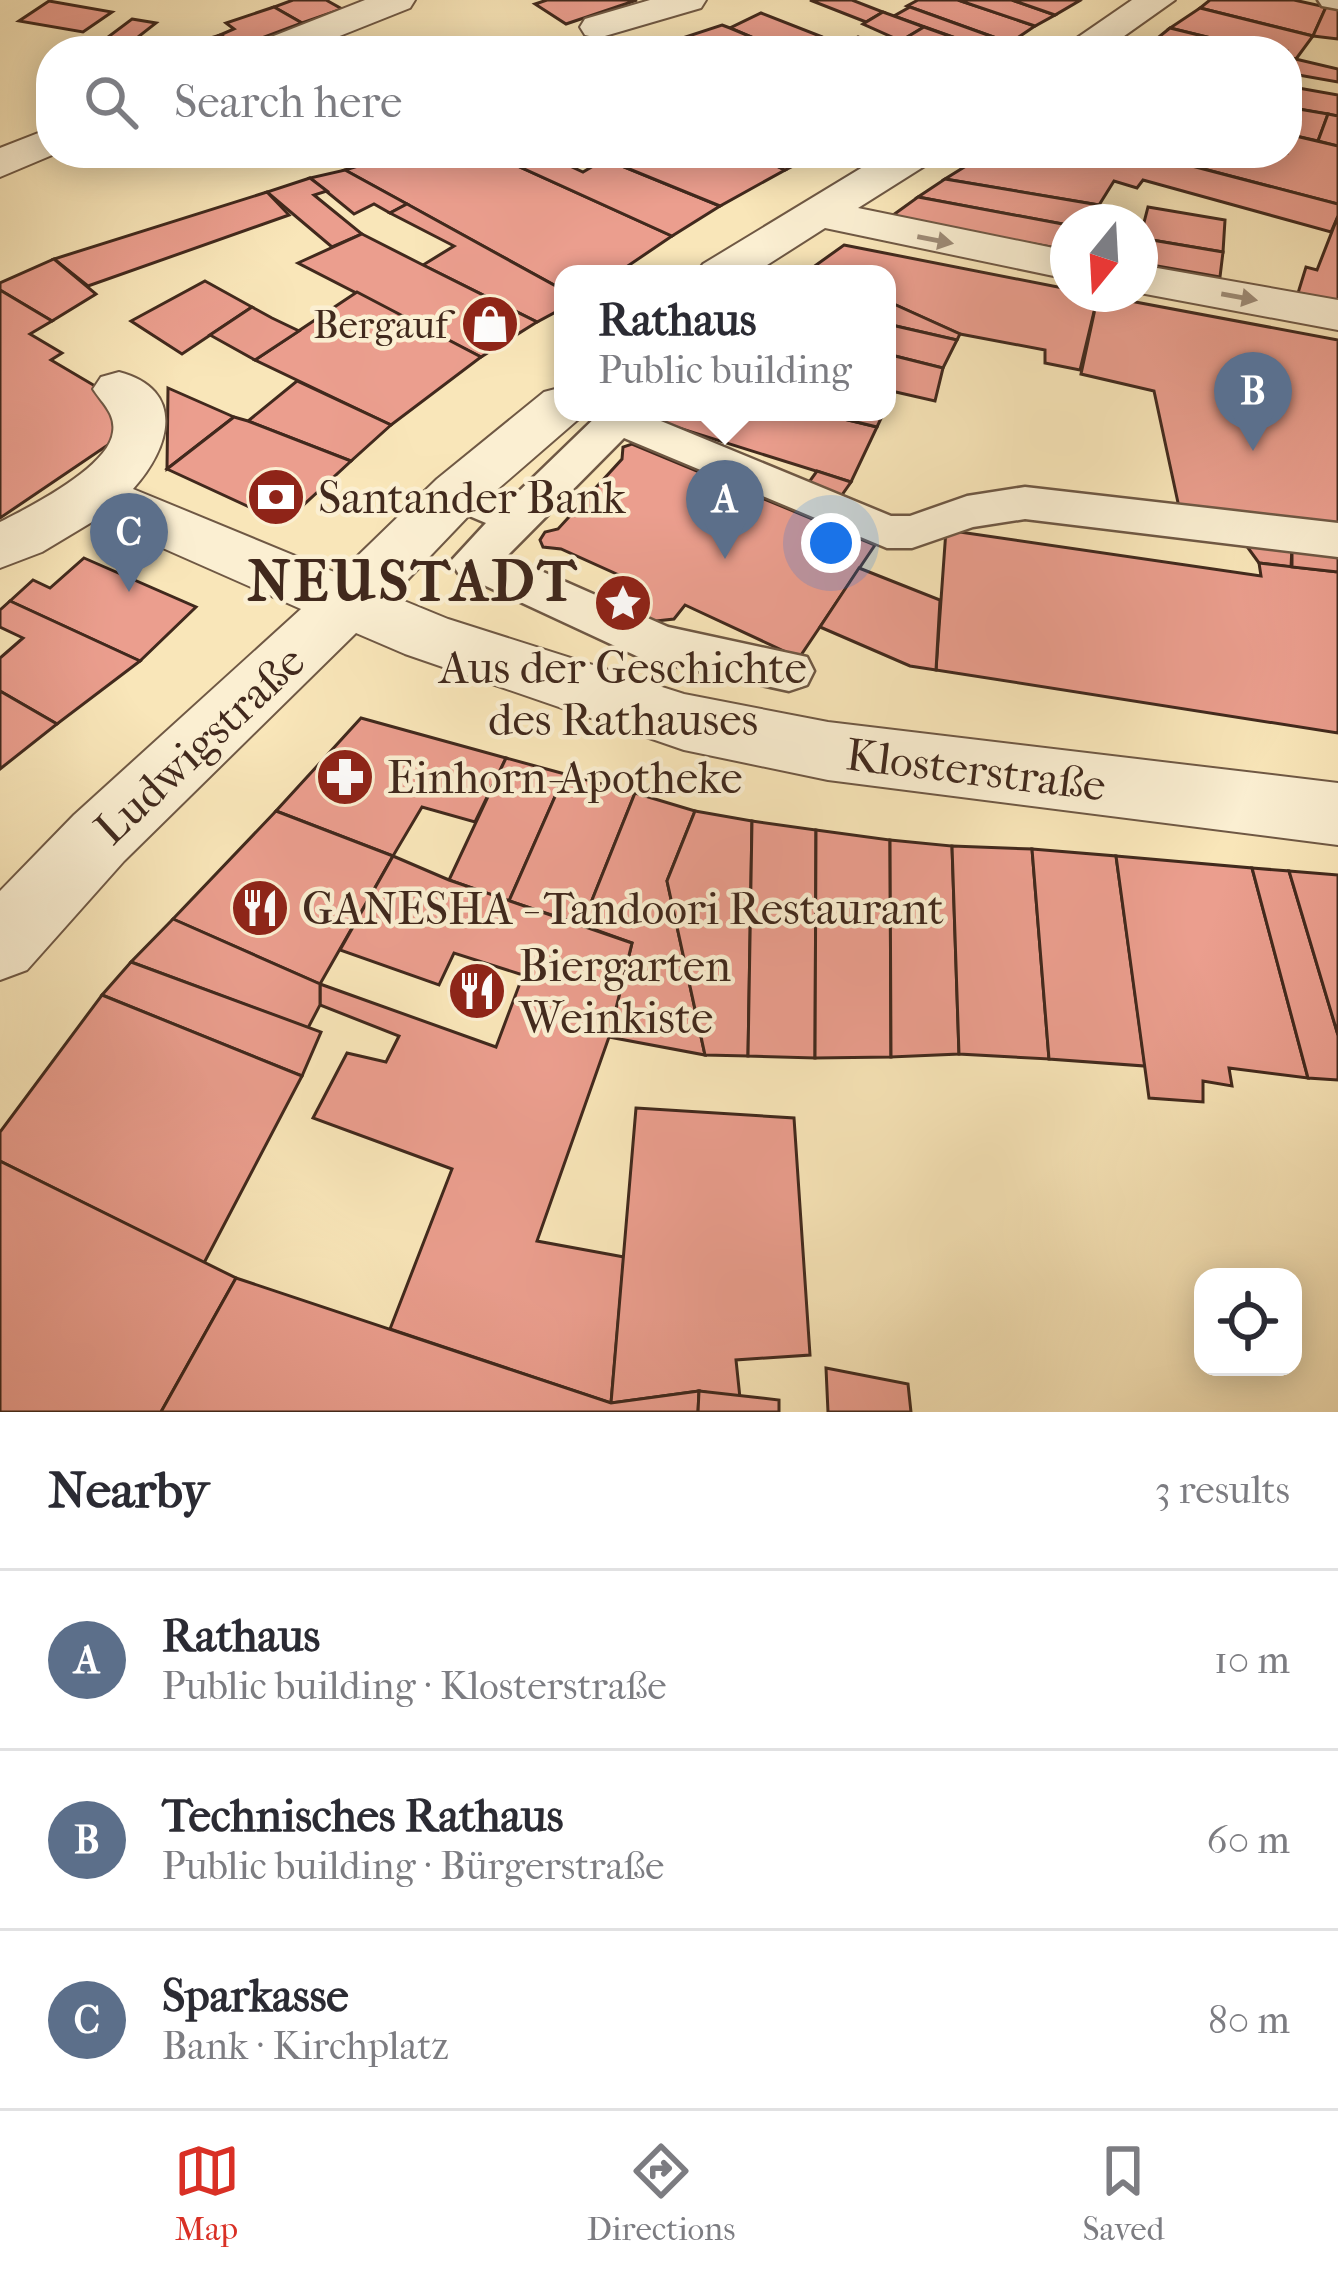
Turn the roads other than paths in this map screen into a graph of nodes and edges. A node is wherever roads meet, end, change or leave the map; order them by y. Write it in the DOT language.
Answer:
graph roads {
  1 [pos="398,0"];
  2 [pos="688,0"];
  3 [pos="1157,0"];
  4 [pos="598,27"];
  5 [pos="306,36"];
  6 [pos="1100,36"];
  7 [pos="36,147"];
  8 [pos="0,164"];
  9 [pos="893,168"];
  10 [pos="821,214"];
  11 [pos="1050,261"];
  12 [pos="735,265"];
  13 [pos="1158,281"];
  14 [pos="1338,315"];
  15 [pos="118,388"];
  16 [pos="554,412"];
  17 [pos="616,421"];
  18 [pos="623,421"];
  19 [pos="457,493"];
  20 [pos="94,495"];
  21 [pos="518,519"];
  22 [pos="1338,540"];
  23 [pos="0,546"];
  24 [pos="347,604"];
  25 [pos="789,671"];
  26 [pos="1338,814"];
  27 [pos="0,944"];
  1 -- 5 [label="street"];
  2 -- 4 [label="street"];
  3 -- 6 [label="street"];
  7 -- 8 [label="street"];
  9 -- 10 [label="street"];
  10 -- 11 [label="street, one-way"];
  10 -- 12 [label="street"];
  13 -- 14 [label="street, one-way"];
  15 -- 20 [label="street"];
  16 -- 19 [label="street, Ludwigstraße"];
  17 -- 21 [label="street"];
  18 -- 22 [label="street"];
  19 -- 21 [label="street"];
  19 -- 24 [label="street, Ludwigstraße"];
  20 -- 23 [label="street"];
  20 -- 24 [label="street, Klosterstraße"];
  21 -- 25 [label="street"];
  24 -- 26 [label="street, Klosterstraße"];
  24 -- 27 [label="street, Ludwigstraße"];
}
